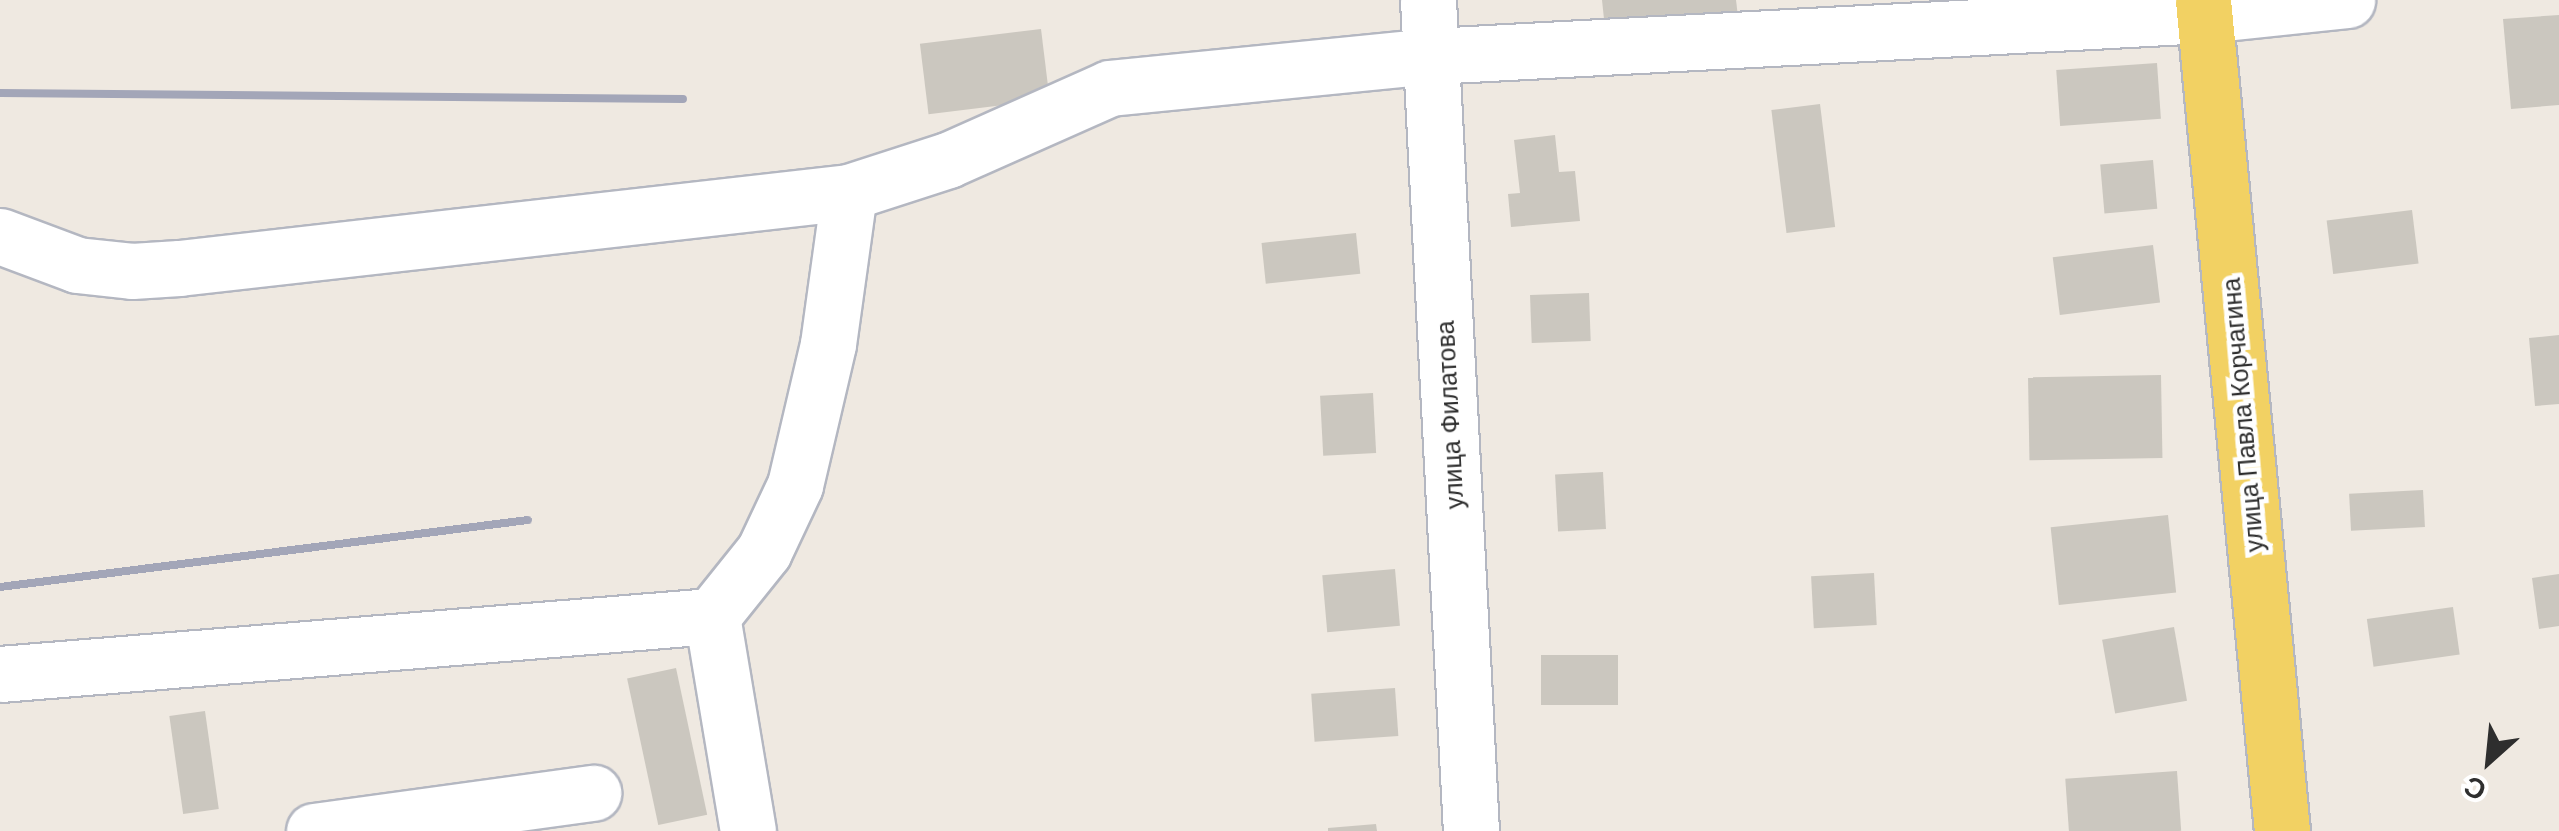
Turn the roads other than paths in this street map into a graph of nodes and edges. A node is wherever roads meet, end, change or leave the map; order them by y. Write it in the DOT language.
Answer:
graph roads {
  1 [pos="1428,0"];
  2 [pos="2347,0"];
  3 [pos="2204,8"];
  4 [pos="1432,56"];
  5 [pos="849,192"];
  6 [pos="0,236"];
  7 [pos="712,616"];
  8 [pos="0,674"];
  9 [pos="593,793"];
  10 [pos="314,831"];
  11 [pos="748,831"];
  12 [pos="1471,831"];
  13 [pos="2282,831"];
  1 -- 4 [label="street, улица Филатова"];
  2 -- 3 [label="street"];
  3 -- 4 [label="street"];
  3 -- 13 [label="main road, улица Павла Корчагина"];
  4 -- 5 [label="street"];
  4 -- 12 [label="street, улица Филатова"];
  5 -- 6 [label="street"];
  5 -- 7 [label="street"];
  7 -- 8 [label="street"];
  7 -- 11 [label="street"];
  9 -- 10 [label="street"];
}
